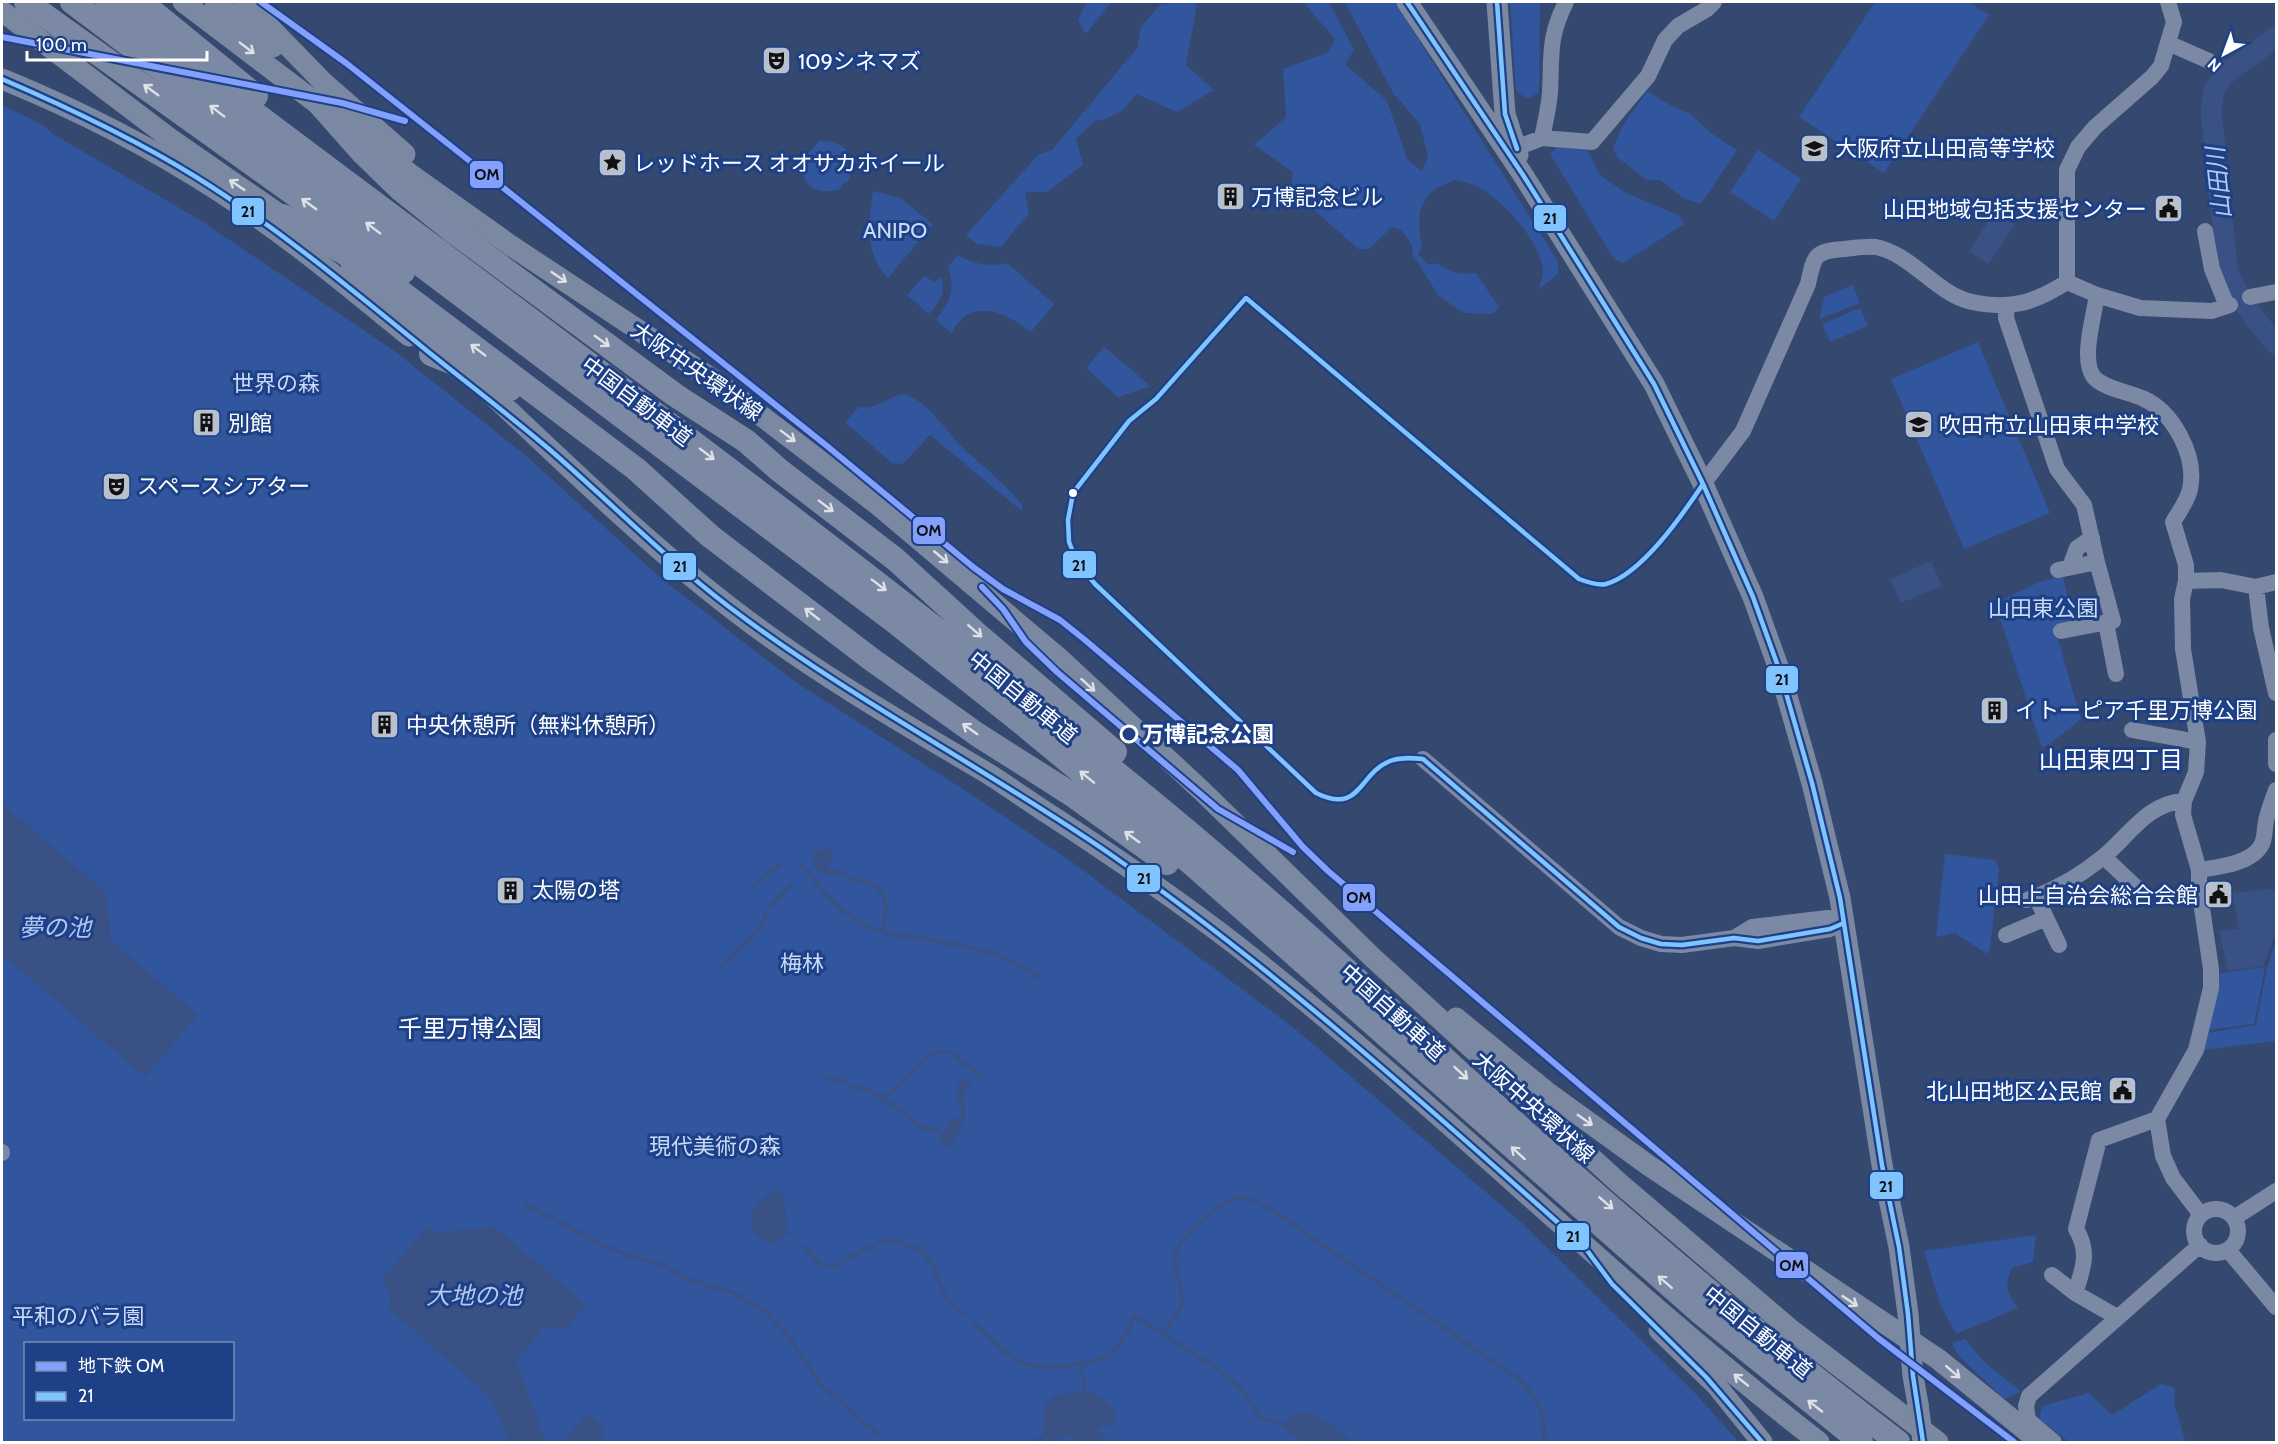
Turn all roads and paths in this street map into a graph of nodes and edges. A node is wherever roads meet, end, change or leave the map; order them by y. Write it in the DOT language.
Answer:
graph roads {
  1 [pos="26,2"];
  2 [pos="72,2"];
  3 [pos="106,2"];
  4 [pos="141,2"];
  5 [pos="183,2"];
  6 [pos="215,2"];
  7 [pos="245,2"];
  8 [pos="1407,2"];
  9 [pos="1497,2"];
  10 [pos="1566,2"];
  11 [pos="1714,2"];
  12 [pos="2168,2"];
  13 [pos="2,10"];
  14 [pos="2168,43"];
  15 [pos="2209,61"];
  16 [pos="2,79"];
  17 [pos="316,101"];
  18 [pos="1542,138"];
  19 [pos="1516,148"];
  20 [pos="1523,175"];
  21 [pos="284,216"];
  22 [pos="2205,231"];
  23 [pos="510,245"];
  24 [pos="2067,282"];
  25 [pos="2277,292"];
  26 [pos="2097,295"];
  27 [pos="2250,297"];
  28 [pos="2007,305"];
  29 [pos="431,354"];
  30 [pos="463,366"];
  31 [pos="594,368"];
  32 [pos="561,460"];
  33 [pos="1703,484"];
  34 [pos="755,516"];
  35 [pos="710,536"];
  36 [pos="2092,538"];
  37 [pos="2097,562"];
  38 [pos="2186,581"];
  39 [pos="2277,582"];
  40 [pos="2256,587"];
  41 [pos="2106,623"];
  42 [pos="2061,631"];
  43 [pos="2116,674"];
  44 [pos="2277,693"];
  45 [pos="2132,730"];
  46 [pos="2277,740"];
  47 [pos="2198,742"];
  48 [pos="1423,759"];
  49 [pos="2277,764"];
  50 [pos="2277,790"];
  51 [pos="2184,801"];
  52 [pos="2104,857"];
  53 [pos="2199,870"];
  54 [pos="2141,892"];
  55 [pos="2046,918"];
  56 [pos="1844,922"];
  57 [pos="2006,935"];
  58 [pos="2059,945"];
  59 [pos="1372,957"];
  60 [pos="1382,1016"];
  61 [pos="2157,1119"];
  62 [pos="2277,1191"];
  63 [pos="2201,1215"];
  64 [pos="2234,1218"];
  65 [pos="1583,1245"];
  66 [pos="2200,1245"];
  67 [pos="2228,1250"];
  68 [pos="2052,1275"];
  69 [pos="2075,1293"];
  70 [pos="2277,1307"];
  71 [pos="2117,1317"];
  72 [pos="1910,1341"];
  73 [pos="1994,1406"];
  74 [pos="1924,1408"];
  75 [pos="1762,1443"];
  76 [pos="1819,1443"];
  77 [pos="1861,1443"];
  78 [pos="1898,1443"];
  79 [pos="1923,1443"];
  80 [pos="1936,1443"];
  81 [pos="2018,1443"];
  82 [pos="2040,1443"];
  83 [pos="2054,1443"];
  34 -- 1 [label="highway, one-way"];
  34 -- 2 [label="highway, 中国自動車道, one-way"];
  3 -- 31 [label="highway, 中国自動車道"];
  4 -- 31 [label="highway"];
  5 -- 17 [label="main road, 大阪中央環状線, one-way"];
  6 -- 17 [label="main road"];
  7 -- 23 [label="main road"];
  8 -- 20 [label="main road"];
  9 -- 19 [label="main road"];
  10 -- 18 [label="street"];
  11 -- 18 [label="street"];
  12 -- 14 [label="street"];
  21 -- 13 [label="main road, one-way"];
  14 -- 15 [label="street"];
  14 -- 24 [label="street"];
  16 -- 29 [label="main road"];
  17 -- 23 [label="main road, 大阪中央環状線"];
  17 -- 60 [label="highway, one-way"];
  18 -- 19 [label="street"];
  19 -- 20 [label="main road"];
  20 -- 33 [label="main road"];
  21 -- 30 [label="main road"];
  35 -- 21 [label="highway, one-way"];
  22 -- 26 [label="street"];
  23 -- 59 [label="main road, 大阪中央環状線, one-way"];
  24 -- 26 [label="street"];
  24 -- 28 [label="street"];
  25 -- 27 [label="street"];
  26 -- 38 [label="street"];
  28 -- 33 [label="street"];
  28 -- 36 [label="street"];
  29 -- 30 [label="highway"];
  29 -- 32 [label="main road"];
  30 -- 32 [label="main road"];
  30 -- 35 [label="highway"];
  31 -- 60 [label="highway, 中国自動車道, one-way"];
  32 -- 65 [label="main road"];
  33 -- 56 [label="main road"];
  60 -- 34 [label="highway, 中国自動車道, one-way"];
  60 -- 35 [label="highway, one-way"];
  36 -- 37 [label="street"];
  36 -- 37 [label="street"];
  37 -- 41 [label="street"];
  38 -- 40 [label="street"];
  38 -- 47 [label="street"];
  39 -- 40 [label="street"];
  40 -- 44 [label="street"];
  41 -- 42 [label="street"];
  41 -- 43 [label="street"];
  45 -- 47 [label="street"];
  46 -- 49 [label="street"];
  47 -- 51 [label="street"];
  48 -- 56 [label="street"];
  50 -- 53 [label="street"];
  51 -- 52 [label="street"];
  51 -- 53 [label="street"];
  52 -- 54 [label="street"];
  52 -- 55 [label="street"];
  53 -- 61 [label="street"];
  55 -- 57 [label="street"];
  55 -- 58 [label="street"];
  56 -- 72 [label="main road"];
  59 -- 72 [label="main road, one-way"];
  59 -- 80 [label="main road, 大阪中央環状線"];
  77 -- 60 [label="highway, 中国自動車道, one-way"];
  60 -- 78 [label="highway, 中国自動車道, one-way"];
  61 -- 63 [label="street"];
  61 -- 69 [label="street"];
  62 -- 64 [label="street"];
  63 -- 64 [label="street"];
  63 -- 66 [label="street"];
  64 -- 67 [label="street"];
  65 -- 75 [label="main road"];
  76 -- 65 [label="main road, one-way"];
  66 -- 67 [label="street"];
  66 -- 71 [label="street"];
  67 -- 70 [label="street"];
  68 -- 69 [label="street"];
  69 -- 71 [label="street"];
  71 -- 83 [label="street"];
  72 -- 73 [label="main road, one-way"];
  72 -- 74 [label="main road"];
  73 -- 81 [label="main road"];
  73 -- 82 [label="main road"];
  74 -- 79 [label="main road, bridge"];
  74 -- 80 [label="main road"];
}
